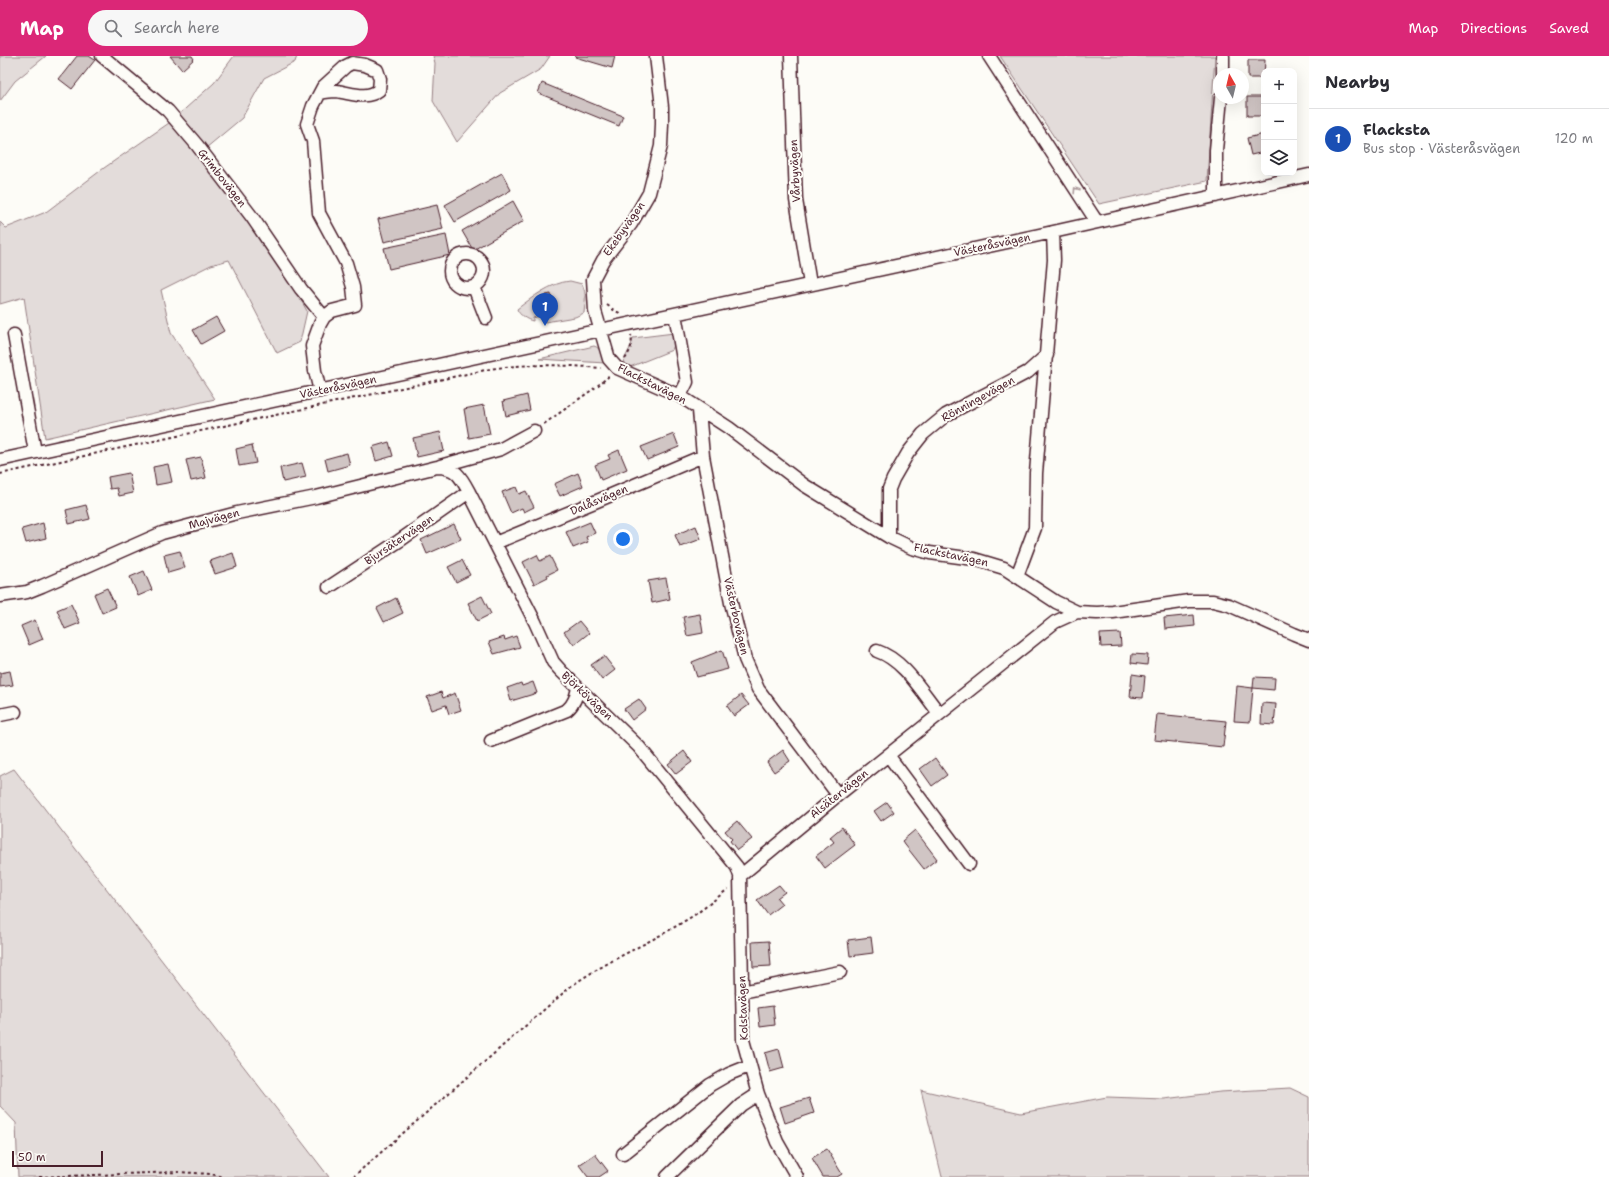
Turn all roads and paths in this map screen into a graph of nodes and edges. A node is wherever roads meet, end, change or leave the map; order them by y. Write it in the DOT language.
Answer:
graph roads {
  1 [pos="102,56"];
  2 [pos="656,56"];
  3 [pos="791,56"];
  4 [pos="989,56"];
  5 [pos="1223,56"];
  6 [pos="1223,68"];
  7 [pos="320,93"];
  8 [pos="1220,104"];
  9 [pos="1309,175"];
  10 [pos="1216,196"];
  11 [pos="1097,222"];
  12 [pos="1053,232"];
  13 [pos="810,284"];
  14 [pos="474,287"];
  15 [pos="607,304"];
  16 [pos="675,314"];
  17 [pos="324,317"];
  18 [pos="486,318"];
  19 [pos="629,324"];
  20 [pos="602,330"];
  21 [pos="14,335"];
  22 [pos="1047,355"];
  23 [pos="612,367"];
  24 [pos="320,391"];
  25 [pos="680,396"];
  26 [pos="699,410"];
  27 [pos="534,431"];
  28 [pos="35,452"];
  29 [pos="703,456"];
  30 [pos="0,460"];
  31 [pos="437,467"];
  32 [pos="0,474"];
  33 [pos="469,492"];
  34 [pos="889,537"];
  35 [pos="495,543"];
  36 [pos="1017,576"];
  37 [pos="329,587"];
  38 [pos="0,596"];
  39 [pos="1077,612"];
  40 [pos="1309,640"];
  41 [pos="877,651"];
  42 [pos="578,688"];
  43 [pos="15,712"];
  44 [pos="939,713"];
  45 [pos="0,716"];
  46 [pos="491,741"];
  47 [pos="888,755"];
  48 [pos="838,795"];
  49 [pos="969,864"];
  50 [pos="740,876"];
  51 [pos="840,972"];
  52 [pos="742,992"];
  53 [pos="749,1066"];
  54 [pos="758,1094"];
  55 [pos="623,1154"];
  56 [pos="172,1172"];
  57 [pos="39,1177"];
  58 [pos="173,1177"];
  59 [pos="224,1177"];
  60 [pos="353,1177"];
  61 [pos="666,1177"];
  62 [pos="797,1177"];
  1 -- 17 [label="street, Grimbovägen"];
  2 -- 20 [label="street, Ekebyvägen"];
  3 -- 13 [label="street, Vårbyvägen"];
  11 -- 4 [label="street, one-way"];
  5 -- 6 [label="street"];
  7 -- 7 [label="street"];
  7 -- 17 [label="street"];
  8 -- 10 [label="street"];
  9 -- 10 [label="street, Västeråsvägen"];
  10 -- 11 [label="street, Västeråsvägen"];
  11 -- 12 [label="street, Västeråsvägen"];
  12 -- 13 [label="street, Västeråsvägen"];
  12 -- 22 [label="street"];
  13 -- 16 [label="street, Västeråsvägen"];
  14 -- 18 [label="street"];
  15 -- 19 [label="path"];
  16 -- 19 [label="street, Västeråsvägen"];
  16 -- 25 [label="street"];
  17 -- 24 [label="street"];
  19 -- 20 [label="street, Västeråsvägen"];
  19 -- 23 [label="path"];
  20 -- 23 [label="street, Flackstavägen"];
  20 -- 24 [label="street, Västeråsvägen"];
  21 -- 28 [label="street"];
  22 -- 34 [label="street, Rönningevägen"];
  22 -- 36 [label="street"];
  23 -- 25 [label="street, Flackstavägen"];
  23 -- 27 [label="path"];
  23 -- 32 [label="path"];
  24 -- 28 [label="street, Västeråsvägen"];
  25 -- 26 [label="street, Flackstavägen"];
  26 -- 29 [label="street, Västerbovägen"];
  26 -- 34 [label="street, Flackstavägen"];
  27 -- 31 [label="street, Majvägen"];
  28 -- 30 [label="street, Västeråsvägen"];
  29 -- 35 [label="street, Dalåsvägen"];
  29 -- 48 [label="street, Västerbovägen"];
  31 -- 33 [label="street"];
  31 -- 38 [label="street, Majvägen"];
  33 -- 35 [label="street, Björkövägen"];
  33 -- 37 [label="street, Bjursätervägen"];
  34 -- 36 [label="street, Flackstavägen"];
  35 -- 42 [label="street, Björkövägen"];
  36 -- 39 [label="street, Flackstavägen"];
  39 -- 40 [label="street, Flackstavägen"];
  39 -- 44 [label="street, Alsätervägen"];
  41 -- 44 [label="street"];
  42 -- 46 [label="street"];
  42 -- 50 [label="street, Björkövägen"];
  43 -- 45 [label="street"];
  44 -- 47 [label="street, Alsätervägen"];
  47 -- 48 [label="street, Alsätervägen"];
  47 -- 49 [label="street"];
  48 -- 50 [label="street, Alsätervägen"];
  50 -- 52 [label="street, Kolstavägen"];
  50 -- 60 [label="path"];
  51 -- 52 [label="street"];
  52 -- 53 [label="street, Kolstavägen"];
  53 -- 54 [label="street, Kolstavägen"];
  53 -- 55 [label="street"];
  54 -- 61 [label="street"];
  54 -- 62 [label="street, Kolstavägen"];
  56 -- 57 [label="path"];
  56 -- 58 [label="path"];
  56 -- 59 [label="path"];
}
